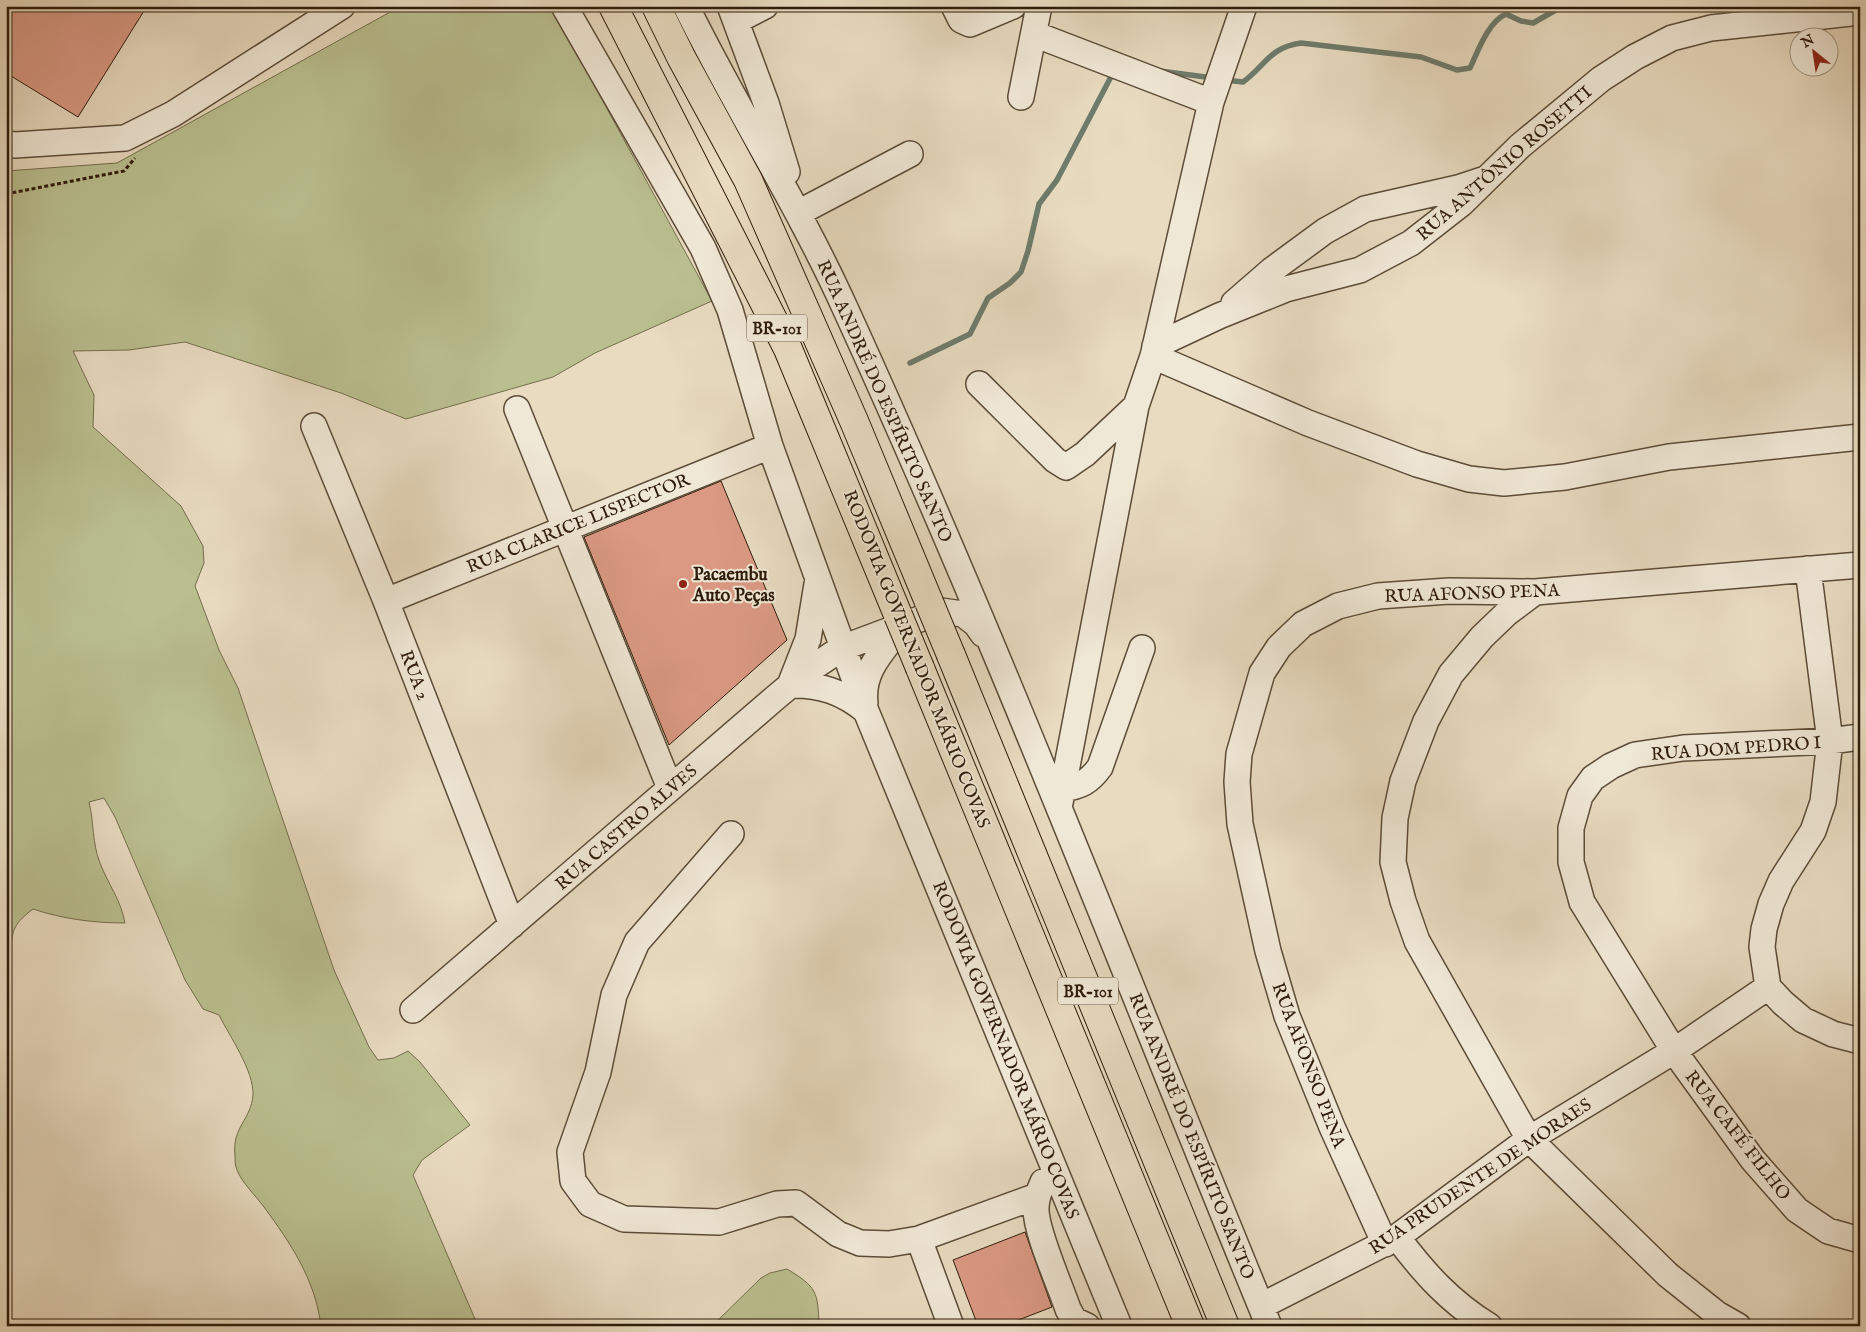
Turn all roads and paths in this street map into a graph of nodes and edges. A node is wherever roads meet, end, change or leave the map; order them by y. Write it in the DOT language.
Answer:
graph roads {
  1 [pos="342,6"];
  2 [pos="564,6"];
  3 [pos="612,6"];
  4 [pos="656,6"];
  5 [pos="686,6"];
  6 [pos="766,6"];
  7 [pos="954,6"];
  8 [pos="1013,6"];
  9 [pos="1039,6"];
  10 [pos="1244,6"];
  11 [pos="1860,12"];
  12 [pos="733,14"];
  13 [pos="1034,34"];
  14 [pos="1021,97"];
  15 [pos="1211,102"];
  16 [pos="6,144"];
  17 [pos="910,154"];
  18 [pos="136,157"];
  19 [pos="1492,176"];
  20 [pos="6,194"];
  21 [pos="1428,196"];
  22 [pos="801,217"];
  23 [pos="1437,223"];
  24 [pos="1279,280"];
  25 [pos="1154,351"];
  26 [pos="979,384"];
  27 [pos="1136,406"];
  28 [pos="517,409"];
  29 [pos="314,426"];
  30 [pos="1860,437"];
  31 [pos="770,446"];
  32 [pos="565,528"];
  33 [pos="1860,565"];
  34 [pos="1808,569"];
  35 [pos="817,578"];
  36 [pos="1535,592"];
  37 [pos="386,601"];
  38 [pos="900,621"];
  39 [pos="842,648"];
  40 [pos="1142,648"];
  41 [pos="996,652"];
  42 [pos="790,684"];
  43 [pos="866,711"];
  44 [pos="1860,737"];
  45 [pos="1830,741"];
  46 [pos="670,788"];
  47 [pos="1061,798"];
  48 [pos="731,834"];
  49 [pos="512,925"];
  50 [pos="1768,987"];
  51 [pos="413,1010"];
  52 [pos="1860,1041"];
  53 [pos="1674,1051"];
  54 [pos="1529,1138"];
  55 [pos="1052,1161"];
  56 [pos="1037,1196"];
  57 [pos="919,1239"];
  58 [pos="1391,1240"];
  59 [pos="1860,1240"];
  60 [pos="1265,1316"];
  61 [pos="1073,1324"];
  62 [pos="951,1326"];
  63 [pos="1118,1326"];
  64 [pos="1190,1326"];
  65 [pos="1225,1326"];
  66 [pos="1489,1326"];
  67 [pos="1738,1326"];
  1 -- 16 [label="street"];
  2 -- 31 [label="street, RODOVIA GOVERNADOR MÁRIO COVAS"];
  3 -- 38 [label="highway, RODOVIA GOVERNADOR MÁRIO COVAS / BR-101"];
  4 -- 65 [label="highway, RODOVIA GOVERNADOR MÁRIO COVAS / BR-101, bridge"];
  5 -- 22 [label="street, RUA ANDRÉ DO ESPÍRITO SANTO"];
  6 -- 12 [label="street"];
  7 -- 8 [label="street"];
  9 -- 13 [label="street"];
  10 -- 15 [label="street"];
  11 -- 19 [label="street, RUA ANTÔNIO ROSETTI"];
  12 -- 22 [label="street"];
  13 -- 14 [label="street"];
  13 -- 15 [label="street"];
  15 -- 25 [label="street"];
  17 -- 22 [label="street"];
  18 -- 20 [label="path"];
  19 -- 21 [label="street"];
  19 -- 23 [label="street, RUA ANTÔNIO ROSETTI"];
  21 -- 23 [label="street"];
  21 -- 24 [label="street"];
  22 -- 41 [label="street, RUA ANDRÉ DO ESPÍRITO SANTO"];
  23 -- 24 [label="street, RUA ANTÔNIO ROSETTI"];
  24 -- 25 [label="street"];
  25 -- 27 [label="street"];
  25 -- 30 [label="street"];
  26 -- 27 [label="street"];
  27 -- 47 [label="street"];
  28 -- 32 [label="street"];
  29 -- 37 [label="street, RUA 2"];
  31 -- 32 [label="street, RUA CLARICE LISPECTOR"];
  31 -- 35 [label="street, RODOVIA GOVERNADOR MÁRIO COVAS"];
  32 -- 37 [label="street, RUA CLARICE LISPECTOR"];
  32 -- 46 [label="street"];
  33 -- 34 [label="street, RUA AFONSO PENA"];
  34 -- 36 [label="street, RUA AFONSO PENA"];
  34 -- 45 [label="street"];
  35 -- 39 [label="street, RODOVIA GOVERNADOR MÁRIO COVAS"];
  35 -- 42 [label="street"];
  36 -- 54 [label="street"];
  36 -- 58 [label="street, RUA AFONSO PENA"];
  37 -- 49 [label="street, RUA 2"];
  38 -- 39 [label="street, RUA CASTRO ALVES"];
  38 -- 41 [label="street, RUA CASTRO ALVES"];
  38 -- 43 [label="street"];
  38 -- 64 [label="highway, RODOVIA GOVERNADOR MÁRIO COVAS / BR-101, bridge"];
  39 -- 42 [label="street, RUA CASTRO ALVES"];
  39 -- 43 [label="street, RODOVIA GOVERNADOR MÁRIO COVAS"];
  40 -- 47 [label="street"];
  41 -- 47 [label="street, RUA ANDRÉ DO ESPÍRITO SANTO"];
  42 -- 43 [label="street"];
  42 -- 46 [label="street, RUA CASTRO ALVES"];
  43 -- 55 [label="street, RODOVIA GOVERNADOR MÁRIO COVAS"];
  44 -- 45 [label="street, RUA DOM PEDRO I"];
  45 -- 50 [label="street"];
  45 -- 53 [label="street, RUA DOM PEDRO I"];
  46 -- 49 [label="street, RUA CASTRO ALVES"];
  47 -- 60 [label="street, RUA ANDRÉ DO ESPÍRITO SANTO"];
  48 -- 57 [label="street"];
  49 -- 51 [label="street, RUA CASTRO ALVES"];
  50 -- 52 [label="street"];
  50 -- 53 [label="street, RUA PRUDENTE DE MORAES"];
  53 -- 54 [label="street, RUA PRUDENTE DE MORAES"];
  53 -- 59 [label="street, RUA CAFÉ FILHO"];
  54 -- 58 [label="street, RUA PRUDENTE DE MORAES"];
  54 -- 67 [label="street"];
  55 -- 56 [label="street"];
  55 -- 63 [label="street, RODOVIA GOVERNADOR MÁRIO COVAS"];
  56 -- 57 [label="street"];
  56 -- 61 [label="street"];
  57 -- 62 [label="street"];
  58 -- 60 [label="street, RUA PRUDENTE DE MORAES"];
  58 -- 66 [label="street, RUA AFONSO PENA"];
}
